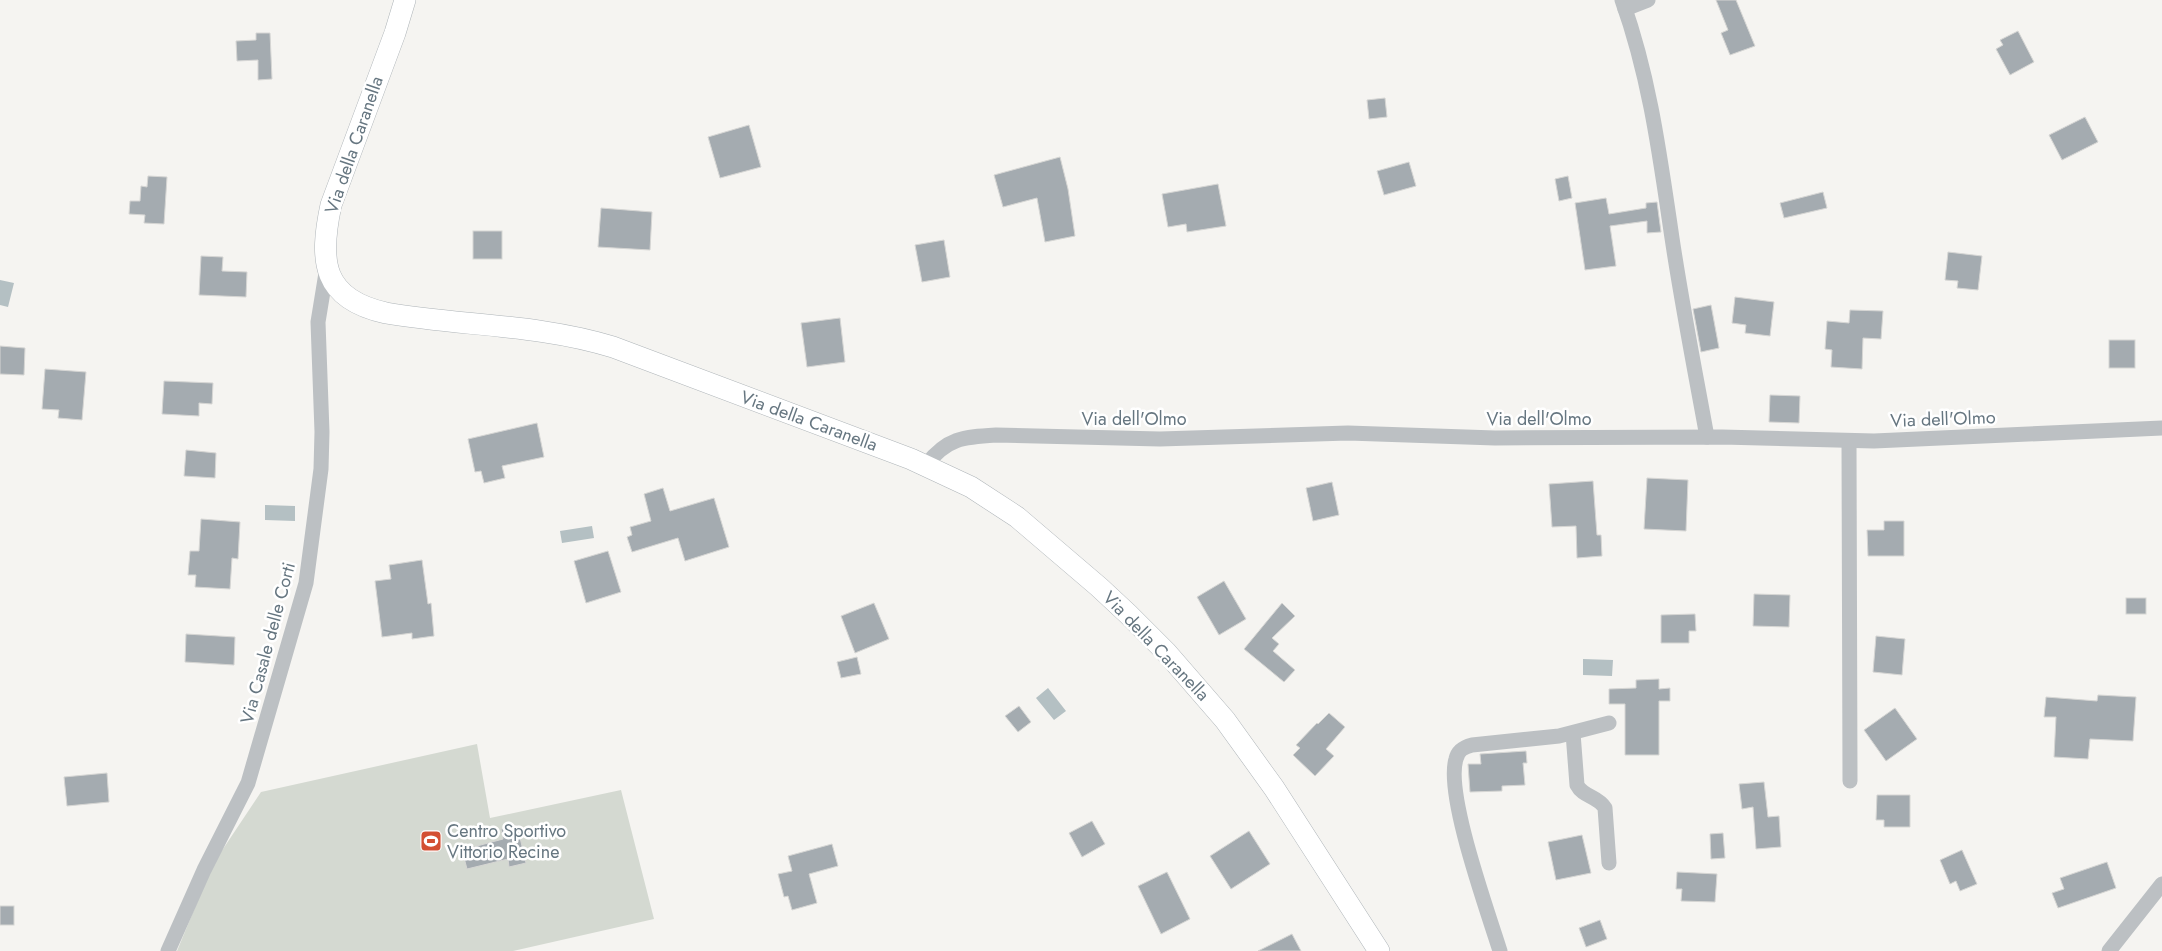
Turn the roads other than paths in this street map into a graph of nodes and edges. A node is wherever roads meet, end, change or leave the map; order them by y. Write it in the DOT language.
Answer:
graph roads {
  1 [pos="405,0"];
  2 [pos="1648,0"];
  3 [pos="1624,5"];
  4 [pos="327,267"];
  5 [pos="2162,428"];
  6 [pos="1707,437"];
  7 [pos="1849,441"];
  8 [pos="926,465"];
  9 [pos="1609,723"];
  10 [pos="1573,733"];
  11 [pos="1850,781"];
  12 [pos="1609,863"];
  13 [pos="2162,884"];
  14 [pos="168,951"];
  15 [pos="1379,951"];
  16 [pos="1500,951"];
  17 [pos="2109,951"];
  1 -- 4 [label="main road, Via della Caranella"];
  2 -- 3 [label="street"];
  3 -- 6 [label="street"];
  4 -- 8 [label="main road, Via della Caranella"];
  4 -- 14 [label="street, Via Casale delle Corti"];
  5 -- 7 [label="street, Via dell'Olmo"];
  6 -- 7 [label="street, Via dell'Olmo"];
  6 -- 8 [label="street, Via dell'Olmo"];
  7 -- 11 [label="street"];
  8 -- 15 [label="main road, Via della Caranella"];
  9 -- 10 [label="street"];
  10 -- 12 [label="street"];
  10 -- 16 [label="street"];
  13 -- 17 [label="street"];
}
